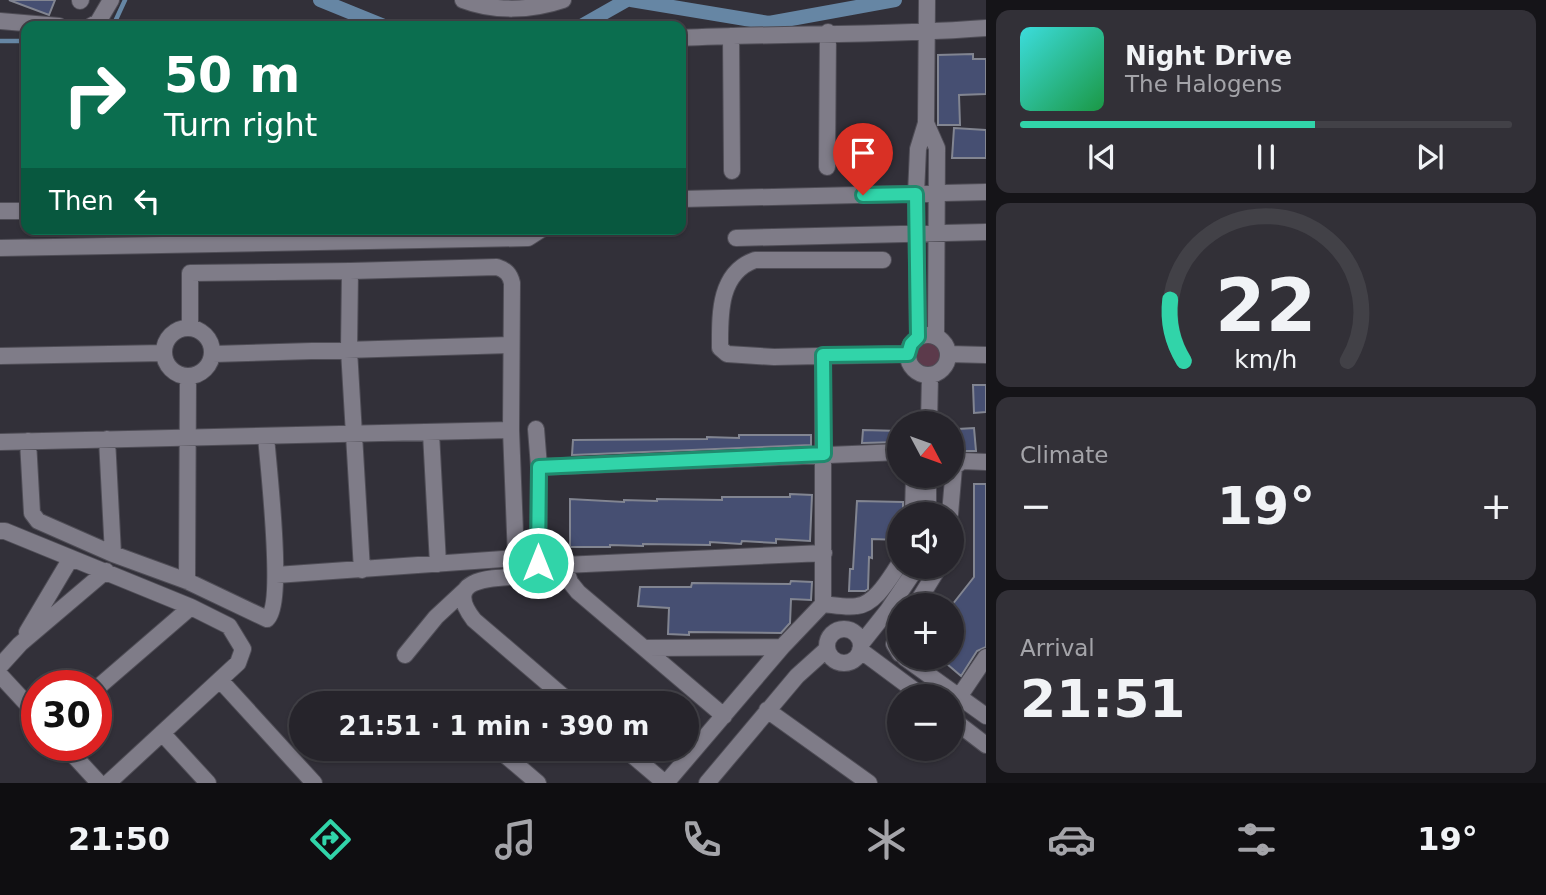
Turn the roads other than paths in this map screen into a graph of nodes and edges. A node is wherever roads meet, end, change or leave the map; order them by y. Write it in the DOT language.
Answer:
graph roads {
  1 [pos="111,0"];
  2 [pos="463,0"];
  3 [pos="563,0"];
  4 [pos="483,4"];
  5 [pos="928,7"];
  6 [pos="0,21"];
  7 [pos="99,21"];
  8 [pos="21,23"];
  9 [pos="986,27"];
  10 [pos="828,33"];
  11 [pos="927,33"];
  12 [pos="731,36"];
  13 [pos="686,38"];
  14 [pos="926,123"];
  15 [pos="827,167"];
  16 [pos="732,171"];
  17 [pos="986,192"];
  18 [pos="938,193"];
  19 [pos="916,194"];
  20 [pos="686,200"];
  21 [pos="0,211"];
  22 [pos="21,211"];
  23 [pos="938,232"];
  24 [pos="986,232"];
  25 [pos="533,235"];
  26 [pos="915,235"];
  27 [pos="736,238"];
  28 [pos="0,248"];
  29 [pos="883,260"];
  30 [pos="350,271"];
  31 [pos="190,328"];
  32 [pos="936,336"];
  33 [pos="918,337"];
  34 [pos="511,345"];
  35 [pos="349,350"];
  36 [pos="164,353"];
  37 [pos="213,354"];
  38 [pos="908,354"];
  39 [pos="949,354"];
  40 [pos="823,355"];
  41 [pos="986,355"];
  42 [pos="0,356"];
  43 [pos="930,375"];
  44 [pos="188,377"];
  45 [pos="929,411"];
  46 [pos="536,429"];
  47 [pos="510,430"];
  48 [pos="431,433"];
  49 [pos="354,435"];
  50 [pos="189,436"];
  51 [pos="266,436"];
  52 [pos="107,439"];
  53 [pos="28,441"];
  54 [pos="0,442"];
  55 [pos="887,452"];
  56 [pos="824,454"];
  57 [pos="986,462"];
  58 [pos="539,467"];
  59 [pos="951,502"];
  60 [pos="0,531"];
  61 [pos="824,553"];
  62 [pos="113,554"];
  63 [pos="71,558"];
  64 [pos="538,563"];
  65 [pos="438,564"];
  66 [pos="564,565"];
  67 [pos="362,570"];
  68 [pos="106,571"];
  69 [pos="276,575"];
  70 [pos="888,579"];
  71 [pos="909,579"];
  72 [pos="187,581"];
  73 [pos="464,591"];
  74 [pos="823,604"];
  75 [pos="191,607"];
  76 [pos="20,644"];
  77 [pos="782,647"];
  78 [pos="861,647"];
  79 [pos="646,648"];
  80 [pos="827,649"];
  81 [pos="405,655"];
  82 [pos="986,657"];
  83 [pos="0,666"];
  84 [pos="922,670"];
  85 [pos="0,675"];
  86 [pos="112,675"];
  87 [pos="220,680"];
  88 [pos="907,684"];
  89 [pos="941,684"];
  90 [pos="964,690"];
  91 [pos="557,691"];
  92 [pos="21,698"];
  93 [pos="964,701"];
  94 [pos="767,710"];
  95 [pos="724,716"];
  96 [pos="986,716"];
  97 [pos="964,728"];
  98 [pos="162,733"];
  99 [pos="986,745"];
  100 [pos="79,761"];
  101 [pos="512,761"];
  102 [pos="639,761"];
  103 [pos="99,783"];
  104 [pos="108,783"];
  105 [pos="208,783"];
  106 [pos="314,783"];
  107 [pos="538,783"];
  108 [pos="666,783"];
  109 [pos="706,783"];
  110 [pos="869,783"];
  1 -- 7 [label="street"];
  2 -- 4 [label="street"];
  3 -- 4 [label="street"];
  5 -- 11 [label="street"];
  6 -- 8 [label="street"];
  9 -- 11 [label="street"];
  10 -- 11 [label="street"];
  10 -- 12 [label="street"];
  10 -- 15 [label="street"];
  11 -- 14 [label="street"];
  12 -- 13 [label="street"];
  12 -- 16 [label="street"];
  14 -- 18 [label="street"];
  14 -- 19 [label="street"];
  17 -- 18 [label="street"];
  18 -- 19 [label="street"];
  18 -- 23 [label="street"];
  19 -- 20 [label="street"];
  19 -- 26 [label="street"];
  21 -- 22 [label="street"];
  23 -- 24 [label="street"];
  23 -- 26 [label="street"];
  23 -- 32 [label="street"];
  25 -- 28 [label="street"];
  26 -- 27 [label="street"];
  26 -- 33 [label="street"];
  29 -- 40 [label="street"];
  30 -- 31 [label="street"];
  30 -- 34 [label="street"];
  30 -- 35 [label="street"];
  31 -- 36 [label="street"];
  31 -- 37 [label="street"];
  32 -- 33 [label="street"];
  32 -- 39 [label="street"];
  33 -- 38 [label="street"];
  34 -- 35 [label="street"];
  34 -- 47 [label="street"];
  35 -- 37 [label="street"];
  35 -- 49 [label="street"];
  36 -- 42 [label="street"];
  36 -- 44 [label="street"];
  37 -- 44 [label="street"];
  38 -- 40 [label="street"];
  38 -- 43 [label="street"];
  39 -- 41 [label="street"];
  39 -- 43 [label="street"];
  40 -- 56 [label="street"];
  43 -- 45 [label="street"];
  44 -- 50 [label="street"];
  46 -- 58 [label="street"];
  47 -- 48 [label="street"];
  47 -- 65 [label="street"];
  48 -- 49 [label="street"];
  48 -- 65 [label="street"];
  49 -- 51 [label="street"];
  49 -- 67 [label="street"];
  50 -- 51 [label="street"];
  50 -- 52 [label="street"];
  50 -- 72 [label="street"];
  51 -- 69 [label="street"];
  52 -- 53 [label="street"];
  52 -- 62 [label="street"];
  53 -- 54 [label="street"];
  53 -- 62 [label="street"];
  55 -- 56 [label="street"];
  56 -- 58 [label="street"];
  56 -- 61 [label="street"];
  57 -- 59 [label="street"];
  58 -- 64 [label="street"];
  60 -- 63 [label="street"];
  61 -- 66 [label="street"];
  61 -- 74 [label="street"];
  62 -- 72 [label="street"];
  63 -- 68 [label="street"];
  63 -- 76 [label="street"];
  64 -- 66 [label="street"];
  64 -- 73 [label="street"];
  65 -- 67 [label="street"];
  66 -- 79 [label="street"];
  67 -- 69 [label="street"];
  68 -- 75 [label="street"];
  68 -- 76 [label="street"];
  69 -- 72 [label="street"];
  70 -- 74 [label="street"];
  71 -- 78 [label="street"];
  73 -- 81 [label="street"];
  73 -- 91 [label="street"];
  74 -- 77 [label="street"];
  75 -- 86 [label="street"];
  75 -- 87 [label="street"];
  76 -- 83 [label="street"];
  77 -- 79 [label="street"];
  77 -- 95 [label="street"];
  78 -- 80 [label="street"];
  78 -- 80 [label="street"];
  78 -- 88 [label="street"];
  79 -- 95 [label="street"];
  80 -- 94 [label="street"];
  82 -- 90 [label="street"];
  84 -- 89 [label="street"];
  85 -- 92 [label="street"];
  87 -- 98 [label="street"];
  87 -- 106 [label="street"];
  93 -- 96 [label="street"];
  94 -- 109 [label="street"];
  94 -- 110 [label="street"];
  95 -- 108 [label="street"];
  97 -- 99 [label="street"];
  98 -- 104 [label="street"];
  98 -- 105 [label="street"];
  100 -- 103 [label="street"];
  101 -- 107 [label="street"];
  102 -- 108 [label="street"];
}
